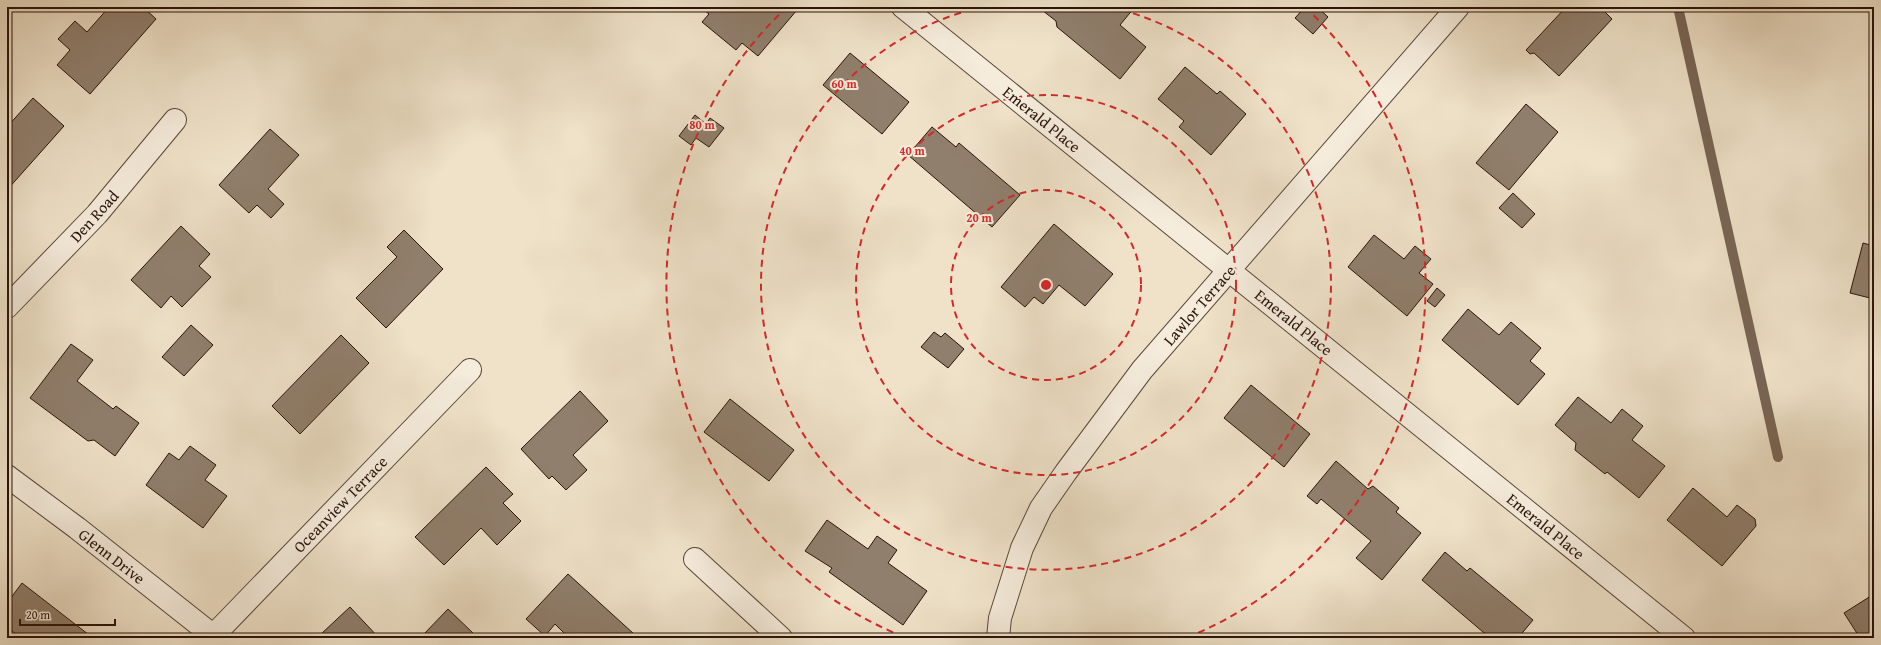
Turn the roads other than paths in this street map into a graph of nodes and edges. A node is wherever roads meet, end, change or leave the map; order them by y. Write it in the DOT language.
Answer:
graph roads {
  1 [pos="903,7"];
  2 [pos="1458,7"];
  3 [pos="175,120"];
  4 [pos="1230,270"];
  5 [pos="7,307"];
  6 [pos="470,370"];
  7 [pos="7,476"];
  8 [pos="695,559"];
  9 [pos="214,637"];
  10 [pos="781,638"];
  11 [pos="998,638"];
  12 [pos="1684,638"];
  1 -- 4 [label="street, Emerald Place"];
  2 -- 4 [label="street, Lawlor Terrace"];
  3 -- 5 [label="street, Den Road"];
  4 -- 11 [label="street, Lawlor Terrace"];
  4 -- 12 [label="street, Emerald Place"];
  6 -- 9 [label="street, Oceanview Terrace"];
  7 -- 9 [label="street, Glenn Drive"];
  8 -- 10 [label="street"];
}
